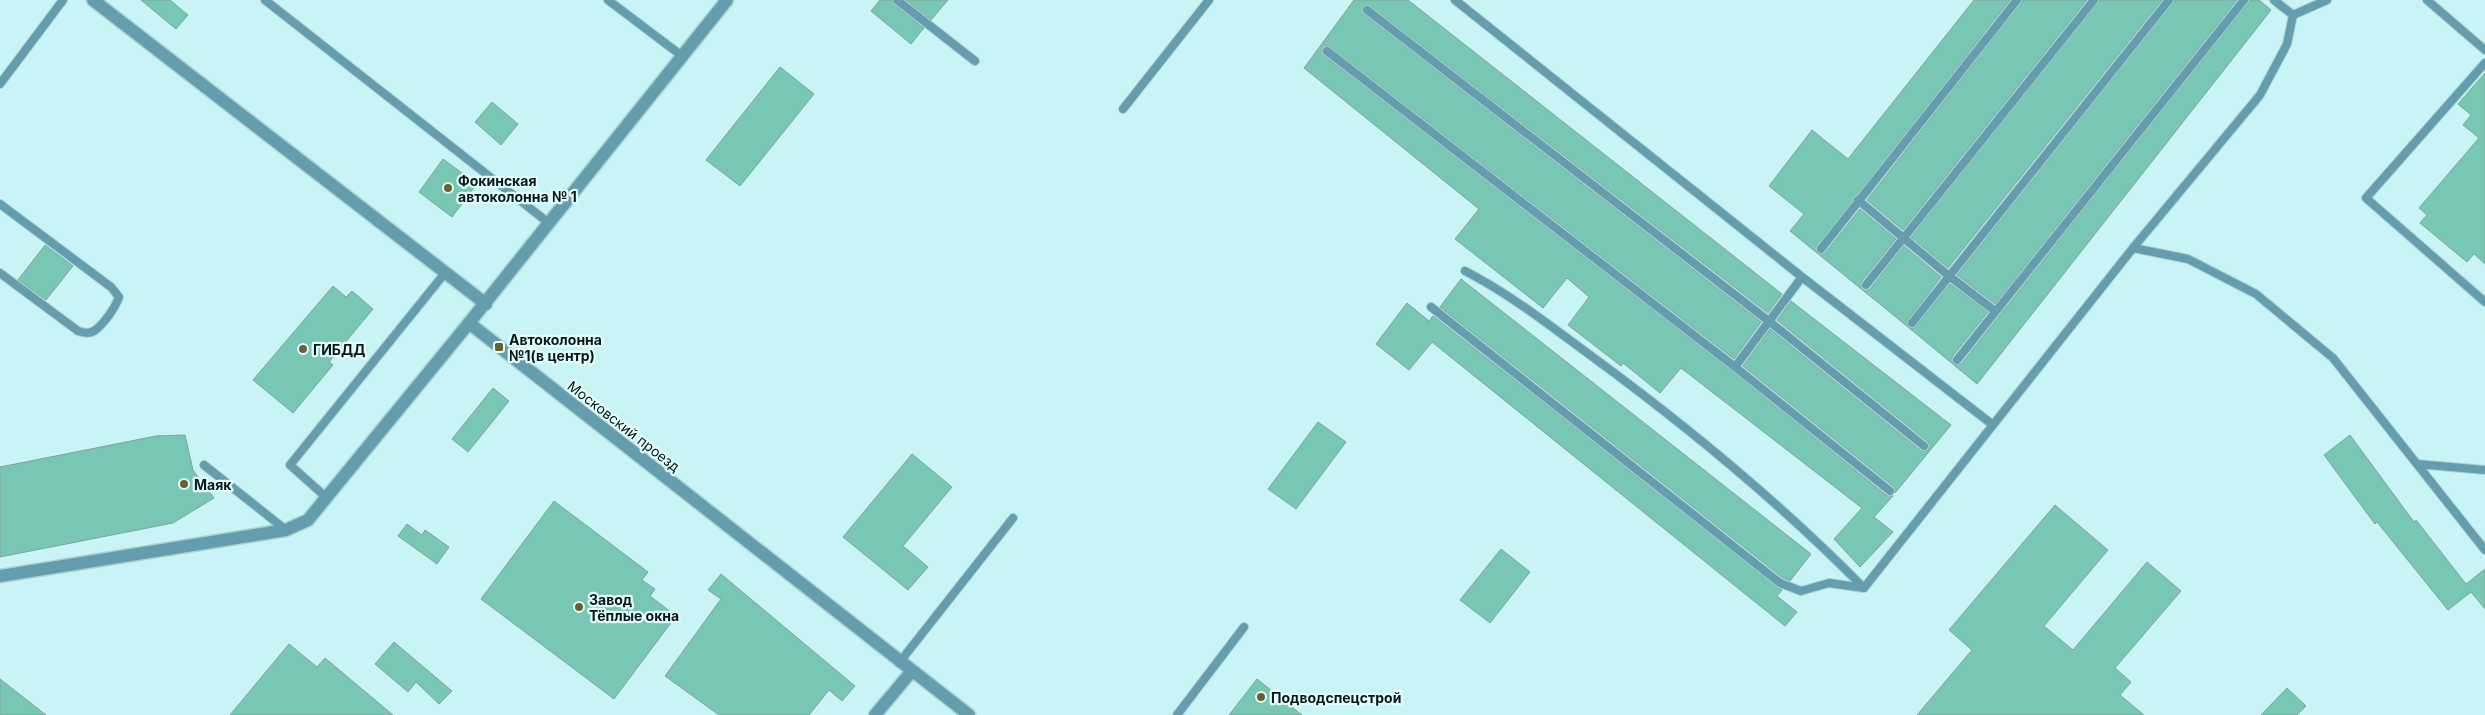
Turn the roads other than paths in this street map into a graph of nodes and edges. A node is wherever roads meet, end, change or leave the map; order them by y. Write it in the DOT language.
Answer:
graph roads {
  1 [pos="63,0"];
  2 [pos="93,0"];
  3 [pos="265,0"];
  4 [pos="608,0"];
  5 [pos="727,0"];
  6 [pos="897,0"];
  7 [pos="1209,0"];
  8 [pos="1455,0"];
  9 [pos="2018,0"];
  10 [pos="2094,0"];
  11 [pos="2169,0"];
  12 [pos="2244,0"];
  13 [pos="2274,0"];
  14 [pos="2327,0"];
  15 [pos="2427,0"];
  16 [pos="1367,10"];
  17 [pos="2293,15"];
  18 [pos="1327,50"];
  19 [pos="2485,50"];
  20 [pos="682,56"];
  21 [pos="976,61"];
  22 [pos="2485,63"];
  23 [pos="0,84"];
  24 [pos="1123,109"];
  25 [pos="1858,200"];
  26 [pos="0,204"];
  27 [pos="550,224"];
  28 [pos="1903,239"];
  29 [pos="2133,248"];
  30 [pos="1821,249"];
  31 [pos="1465,271"];
  32 [pos="0,273"];
  33 [pos="445,273"];
  34 [pos="1949,276"];
  35 [pos="1802,278"];
  36 [pos="1866,285"];
  37 [pos="2485,302"];
  38 [pos="486,304"];
  39 [pos="1431,307"];
  40 [pos="1996,311"];
  41 [pos="1770,322"];
  42 [pos="1912,322"];
  43 [pos="469,323"];
  44 [pos="1957,360"];
  45 [pos="1735,367"];
  46 [pos="1993,425"];
  47 [pos="1924,446"];
  48 [pos="2417,464"];
  49 [pos="204,465"];
  50 [pos="2485,470"];
  51 [pos="1890,491"];
  52 [pos="327,498"];
  53 [pos="1013,518"];
  54 [pos="286,530"];
  55 [pos="2485,550"];
  56 [pos="0,576"];
  57 [pos="1864,588"];
  58 [pos="1244,627"];
  59 [pos="899,663"];
  60 [pos="911,672"];
  61 [pos="875,715"];
  62 [pos="969,715"];
  63 [pos="1177,715"];
  1 -- 23 [label="lane"];
  2 -- 33 [label="street"];
  3 -- 27 [label="lane"];
  4 -- 20 [label="lane"];
  5 -- 20 [label="street"];
  6 -- 21 [label="lane"];
  7 -- 24 [label="lane"];
  8 -- 35 [label="lane"];
  9 -- 25 [label="lane"];
  10 -- 28 [label="lane"];
  11 -- 34 [label="lane"];
  12 -- 40 [label="lane"];
  13 -- 17 [label="lane"];
  14 -- 17 [label="lane"];
  15 -- 19 [label="lane"];
  16 -- 41 [label="lane"];
  17 -- 29 [label="lane"];
  18 -- 45 [label="lane"];
  20 -- 27 [label="street"];
  22 -- 37 [label="lane"];
  25 -- 28 [label="lane"];
  25 -- 30 [label="lane"];
  26 -- 32 [label="lane"];
  27 -- 38 [label="street"];
  28 -- 34 [label="lane"];
  28 -- 36 [label="lane"];
  29 -- 46 [label="lane"];
  29 -- 48 [label="lane"];
  31 -- 57 [label="lane"];
  33 -- 38 [label="street"];
  33 -- 52 [label="lane"];
  34 -- 40 [label="lane"];
  34 -- 42 [label="lane"];
  35 -- 41 [label="lane"];
  35 -- 46 [label="lane"];
  38 -- 43 [label="street"];
  39 -- 57 [label="lane"];
  40 -- 44 [label="lane"];
  41 -- 45 [label="lane"];
  41 -- 47 [label="lane"];
  43 -- 52 [label="street"];
  43 -- 59 [label="street, Московский проезд"];
  45 -- 51 [label="lane"];
  46 -- 57 [label="lane"];
  48 -- 50 [label="lane"];
  48 -- 55 [label="lane"];
  49 -- 54 [label="lane"];
  52 -- 54 [label="street"];
  53 -- 59 [label="lane"];
  54 -- 56 [label="street"];
  58 -- 63 [label="lane"];
  59 -- 60 [label="street, Московский проезд"];
  60 -- 61 [label="street"];
  60 -- 62 [label="street, Московский проезд"];
}
